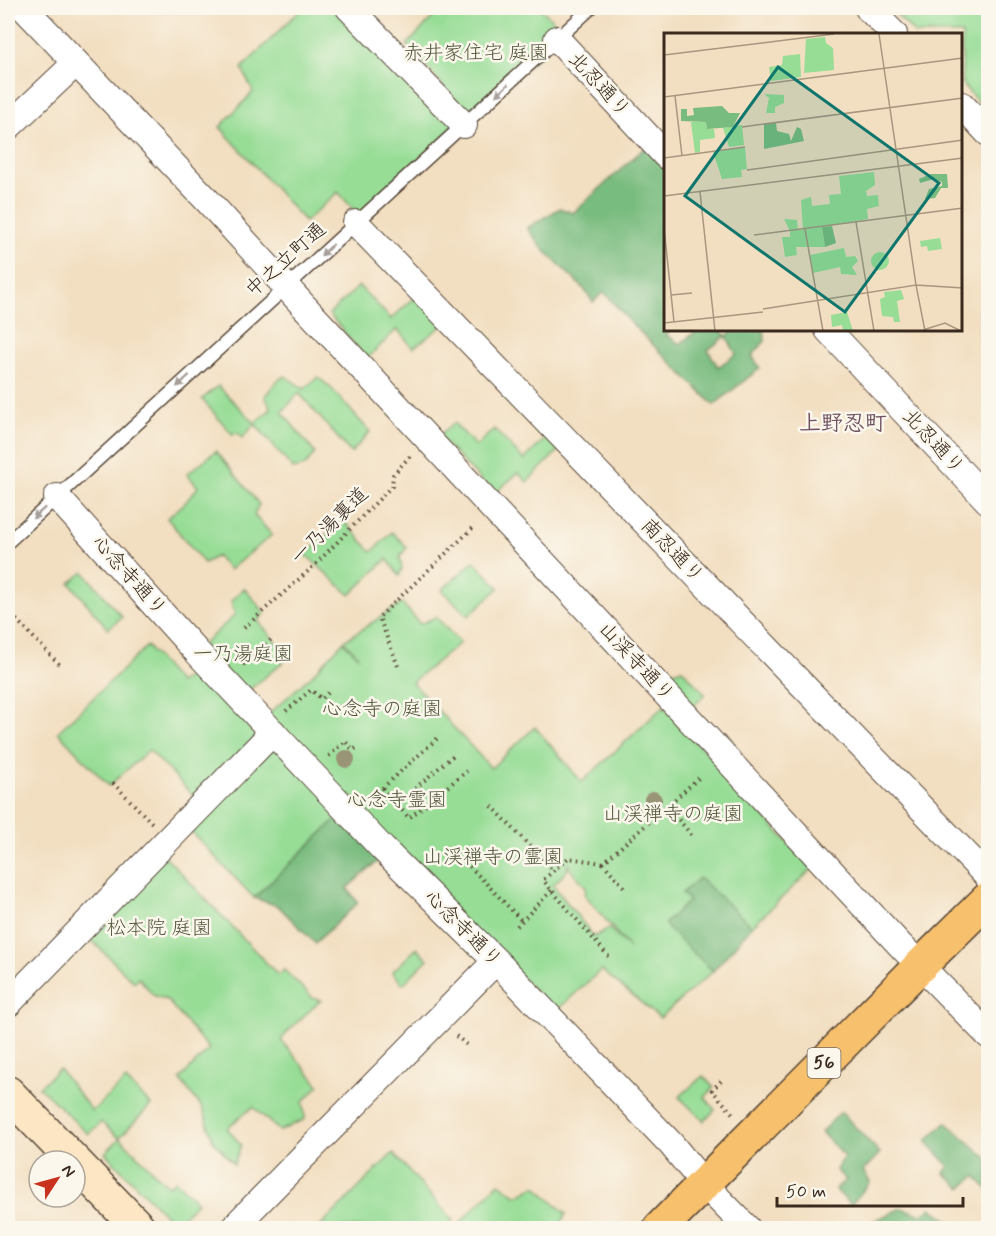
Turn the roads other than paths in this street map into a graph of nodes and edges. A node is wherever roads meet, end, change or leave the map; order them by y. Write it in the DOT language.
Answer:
graph roads {
  1 [pos="24,8"];
  2 [pos="350,8"];
  3 [pos="591,8"];
  4 [pos="868,8"];
  5 [pos="893,33"];
  6 [pos="557,39"];
  7 [pos="76,63"];
  8 [pos="963,106"];
  9 [pos="464,125"];
  10 [pos="8,127"];
  11 [pos="988,134"];
  12 [pos="664,154"];
  13 [pos="356,223"];
  14 [pos="286,287"];
  15 [pos="830,332"];
  16 [pos="57,497"];
  17 [pos="988,501"];
  18 [pos="8,542"];
  19 [pos="270,730"];
  20 [pos="988,878"];
  21 [pos="988,899"];
  22 [pos="496,961"];
  23 [pos="920,966"];
  24 [pos="8,1004"];
  25 [pos="988,1035"];
  26 [pos="8,1093"];
  27 [pos="62,1149"];
  28 [pos="87,1175"];
  29 [pos="704,1184"];
  30 [pos="139,1228"];
  31 [pos="233,1228"];
  32 [pos="660,1228"];
  33 [pos="747,1228"];
  1 -- 7 [label="street, 山渓寺通り"];
  2 -- 9 [label="street"];
  3 -- 6 [label="lane, 中之立町通"];
  4 -- 5 [label="street"];
  6 -- 9 [label="lane, 中之立町通, one-way"];
  6 -- 12 [label="street, 北忍通り"];
  7 -- 10 [label="street"];
  7 -- 14 [label="street, 山渓寺通り"];
  8 -- 11 [label="street"];
  9 -- 13 [label="lane, 中之立町通"];
  13 -- 14 [label="lane, 中之立町通, one-way"];
  13 -- 20 [label="street, 南忍通り"];
  14 -- 16 [label="lane, 中之立町通, one-way"];
  14 -- 23 [label="street, 山渓寺通り"];
  15 -- 17 [label="street, 北忍通り"];
  16 -- 18 [label="lane, 中之立町通, one-way"];
  16 -- 19 [label="street, 心念寺通り"];
  19 -- 22 [label="street, 心念寺通り"];
  19 -- 24 [label="street"];
  21 -- 23 [label="main road, 56"];
  22 -- 29 [label="street, 心念寺通り"];
  22 -- 31 [label="street"];
  23 -- 25 [label="street, 山渓寺通り"];
  23 -- 29 [label="main road, 56"];
  26 -- 27 [label="street"];
  28 -- 30 [label="street"];
  29 -- 32 [label="main road, 56"];
  29 -- 33 [label="street, 心念寺通り"];
}
